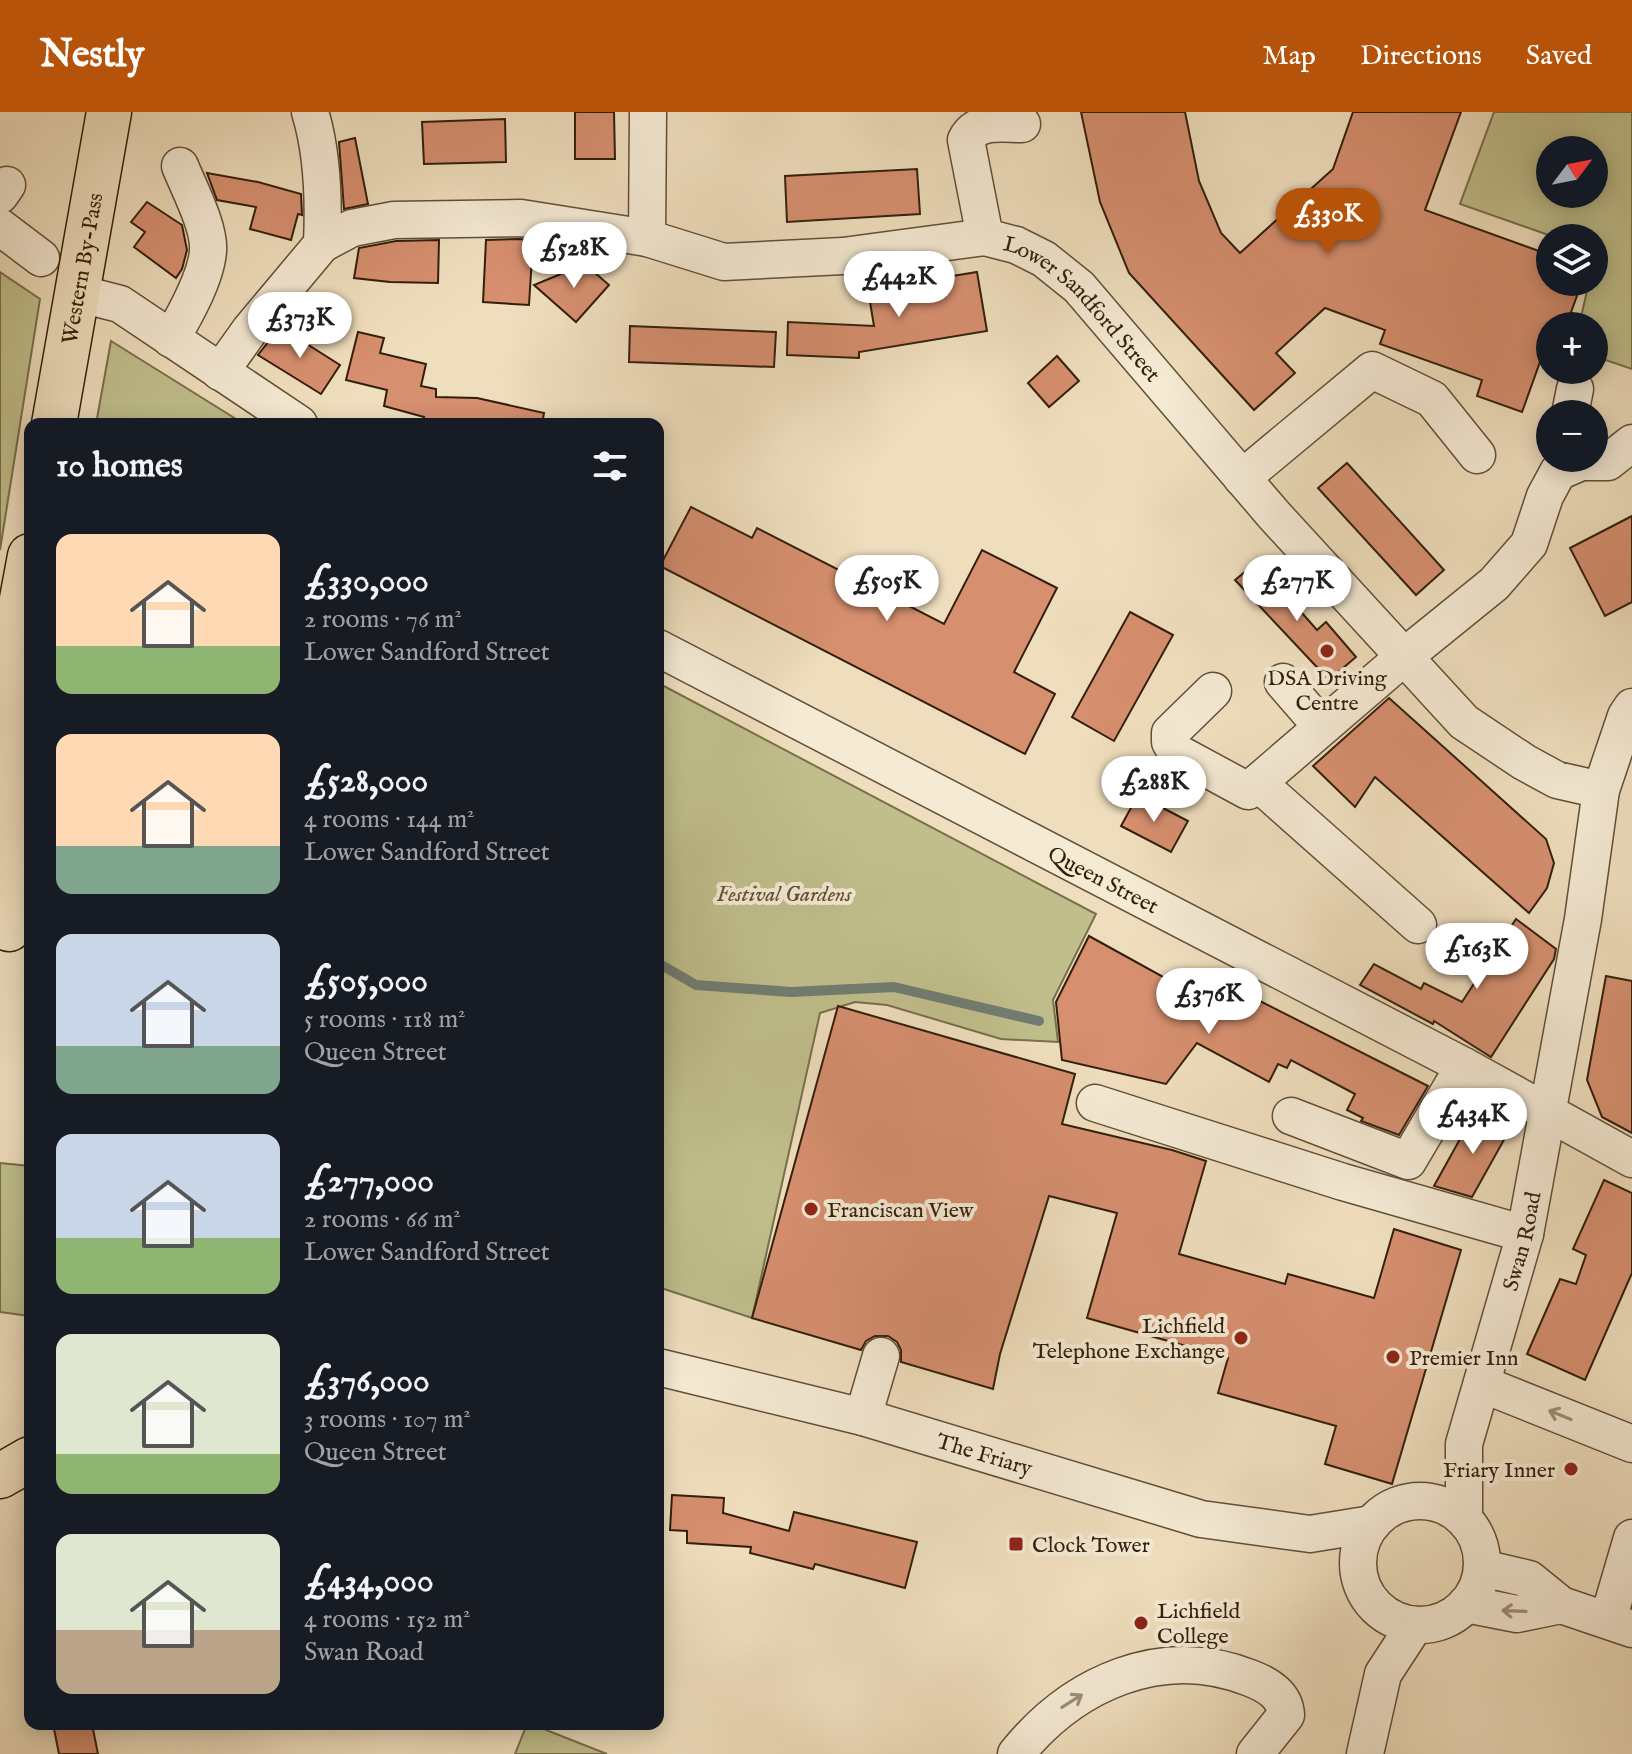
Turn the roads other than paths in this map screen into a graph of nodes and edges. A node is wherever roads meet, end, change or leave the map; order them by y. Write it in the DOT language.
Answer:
graph roads {
  1 [pos="109,112"];
  2 [pos="310,112"];
  3 [pos="648,112"];
  4 [pos="1022,124"];
  5 [pos="180,166"];
  6 [pos="0,227"];
  7 [pos="985,237"];
  8 [pos="647,238"];
  9 [pos="322,244"];
  10 [pos="41,258"];
  11 [pos="77,293"];
  12 [pos="171,339"];
  13 [pos="220,372"];
  14 [pos="55,418"];
  15 [pos="290,418"];
  16 [pos="1632,443"];
  17 [pos="1477,455"];
  18 [pos="1608,462"];
  19 [pos="1557,472"];
  20 [pos="1242,478"];
  21 [pos="24,583"];
  22 [pos="664,651"];
  23 [pos="1405,656"];
  24 [pos="7,659"];
  25 [pos="1283,682"];
  26 [pos="1213,691"];
  27 [pos="1632,707"];
  28 [pos="1322,727"];
  29 [pos="1258,783"];
  30 [pos="1601,790"];
  31 [pos="1418,925"];
  32 [pos="13,933"];
  33 [pos="1464,1066"];
  34 [pos="1095,1103"];
  35 [pos="1549,1111"];
  36 [pos="1291,1116"];
  37 [pos="1632,1159"];
  38 [pos="1525,1234"];
  39 [pos="881,1356"];
  40 [pos="664,1368"];
  41 [pos="1482,1384"];
  42 [pos="863,1417"];
  43 [pos="1464,1444"];
  44 [pos="1632,1444"];
  45 [pos="24,1462"];
  46 [pos="0,1476"];
  47 [pos="1409,1502"];
  48 [pos="1464,1519"];
  49 [pos="1372,1524"];
  50 [pos="1310,1534"];
  51 [pos="1632,1538"];
  52 [pos="1482,1568"];
  53 [pos="1363,1582"];
  54 [pos="1466,1604"];
  55 [pos="1561,1605"];
  56 [pos="1415,1625"];
  57 [pos="1620,1625"];
  58 [pos="1383,1674"];
  59 [pos="1364,1753"];
  60 [pos="1016,1754"];
  61 [pos="1255,1754"];
  1 -- 11 [label="highway, Western By-Pass"];
  2 -- 9 [label="street"];
  3 -- 8 [label="street"];
  4 -- 7 [label="street"];
  5 -- 12 [label="street"];
  6 -- 10 [label="street"];
  7 -- 8 [label="street, Lower Sandford Street"];
  7 -- 20 [label="street, Lower Sandford Street"];
  8 -- 9 [label="street, Lower Sandford Street"];
  9 -- 13 [label="street, Lower Sandford Street"];
  11 -- 12 [label="street"];
  11 -- 14 [label="highway, Western By-Pass"];
  12 -- 13 [label="street"];
  13 -- 15 [label="street"];
  16 -- 18 [label="street"];
  17 -- 20 [label="street"];
  19 -- 23 [label="street"];
  20 -- 23 [label="street, Lower Sandford Street"];
  21 -- 24 [label="highway"];
  22 -- 33 [label="street, Queen Street"];
  23 -- 28 [label="street"];
  23 -- 30 [label="street, Lower Sandford Street"];
  24 -- 32 [label="highway"];
  25 -- 28 [label="street"];
  26 -- 29 [label="street"];
  27 -- 30 [label="street, Swan Road"];
  28 -- 29 [label="street"];
  29 -- 31 [label="street"];
  30 -- 35 [label="street, Swan Road"];
  33 -- 35 [label="street, Queen Street"];
  33 -- 36 [label="street"];
  34 -- 38 [label="street"];
  35 -- 37 [label="street, Queen Street"];
  35 -- 38 [label="street, Swan Road"];
  38 -- 41 [label="street, Swan Road"];
  39 -- 42 [label="street"];
  40 -- 42 [label="street, The Friary"];
  41 -- 43 [label="street, Swan Road"];
  44 -- 41 [label="street, one-way"];
  42 -- 50 [label="street, The Friary"];
  43 -- 47 [label="street, Swan Road"];
  43 -- 48 [label="street, Swan Road"];
  45 -- 46 [label="highway"];
  47 -- 48 [label="street"];
  47 -- 49 [label="street"];
  48 -- 52 [label="street"];
  49 -- 50 [label="street, The Friary"];
  49 -- 53 [label="street"];
  50 -- 53 [label="street, The Friary"];
  51 -- 57 [label="street"];
  52 -- 54 [label="street"];
  52 -- 55 [label="street"];
  53 -- 56 [label="street"];
  53 -- 58 [label="street"];
  55 -- 54 [label="street, one-way"];
  54 -- 56 [label="street"];
  55 -- 57 [label="street"];
  56 -- 58 [label="street"];
  58 -- 59 [label="street"];
  60 -- 61 [label="street, one-way"];
}
